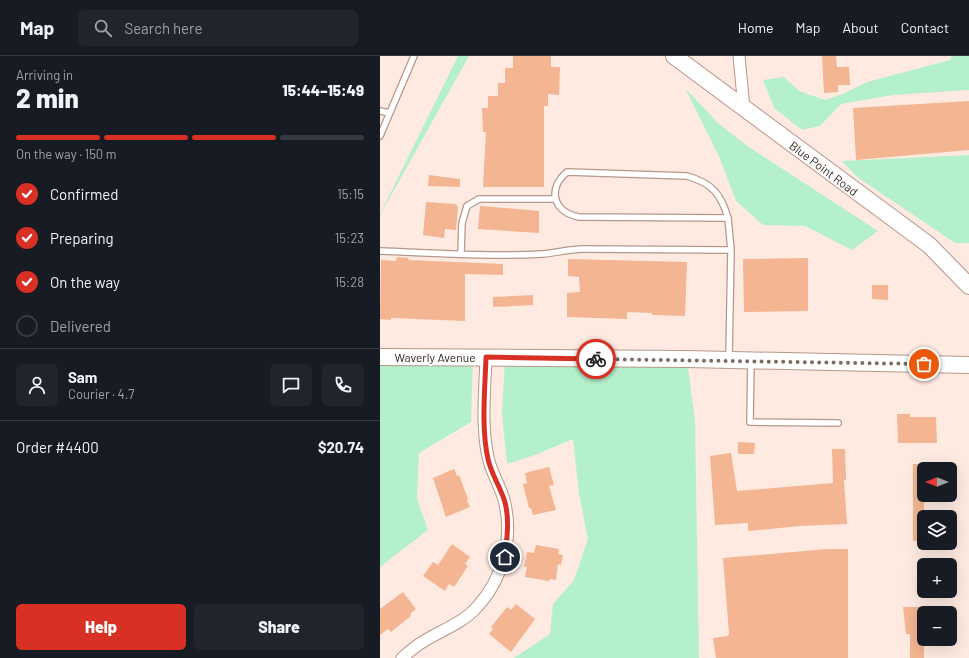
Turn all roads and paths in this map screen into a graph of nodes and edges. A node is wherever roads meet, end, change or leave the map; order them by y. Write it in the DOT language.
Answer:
graph roads {
  1 [pos="414,56"];
  2 [pos="674,56"];
  3 [pos="740,56"];
  4 [pos="744,109"];
  5 [pos="380,111"];
  6 [pos="389,113"];
  7 [pos="380,136"];
  8 [pos="556,199"];
  9 [pos="728,218"];
  10 [pos="731,250"];
  11 [pos="380,251"];
  12 [pos="461,253"];
  13 [pos="969,285"];
  14 [pos="380,356"];
  15 [pos="486,357"];
  16 [pos="729,360"];
  17 [pos="751,361"];
  18 [pos="969,365"];
  19 [pos="838,423"];
  20 [pos="402,658"];
  1 -- 6 [label="lane"];
  2 -- 4 [label="street, Blue Point Road"];
  3 -- 4 [label="street"];
  4 -- 13 [label="street, Blue Point Road"];
  5 -- 6 [label="lane"];
  6 -- 7 [label="lane"];
  8 -- 9 [label="lane"];
  8 -- 9 [label="lane"];
  8 -- 12 [label="lane"];
  9 -- 10 [label="lane"];
  10 -- 12 [label="lane"];
  10 -- 16 [label="lane"];
  11 -- 12 [label="lane"];
  14 -- 15 [label="street, Waverly Avenue"];
  15 -- 16 [label="street, Waverly Avenue"];
  15 -- 20 [label="street"];
  16 -- 17 [label="street, Waverly Avenue"];
  17 -- 18 [label="street, Waverly Avenue"];
  17 -- 19 [label="lane"];
}
